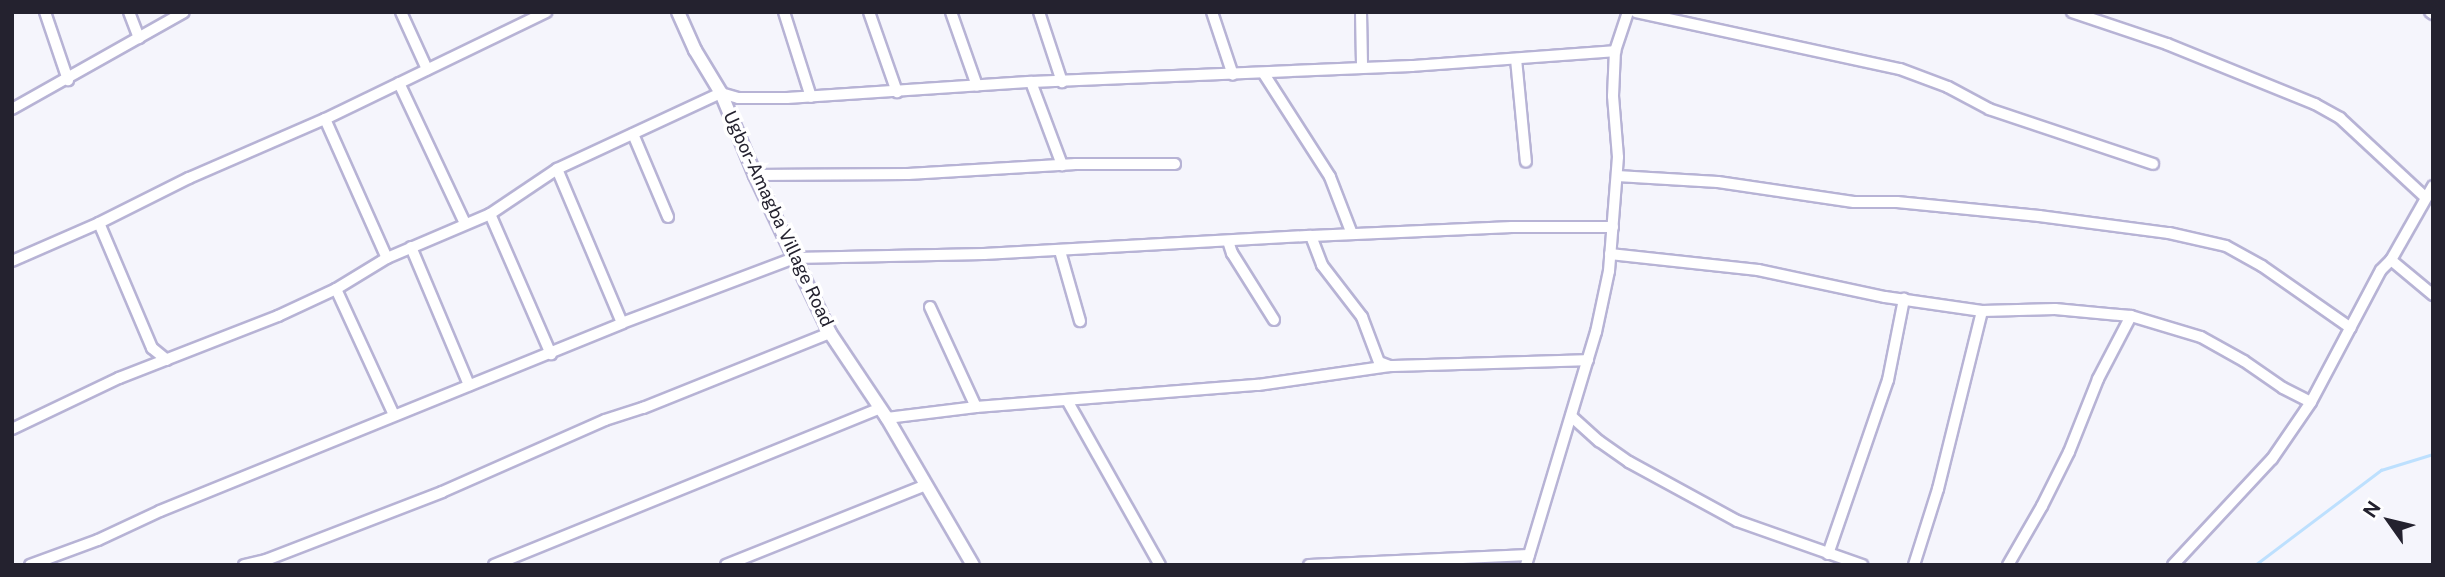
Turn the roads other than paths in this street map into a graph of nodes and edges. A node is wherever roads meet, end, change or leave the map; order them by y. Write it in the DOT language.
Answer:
graph roads {
  1 [pos="45,12"];
  2 [pos="128,12"];
  3 [pos="184,12"];
  4 [pos="401,12"];
  5 [pos="546,12"];
  6 [pos="678,12"];
  7 [pos="784,12"];
  8 [pos="869,12"];
  9 [pos="951,12"];
  10 [pos="1039,12"];
  11 [pos="1212,12"];
  12 [pos="1361,12"];
  13 [pos="1628,12"];
  14 [pos="1636,12"];
  15 [pos="2072,12"];
  16 [pos="139,38"];
  17 [pos="1615,51"];
  18 [pos="1516,59"];
  19 [pos="1362,66"];
  20 [pos="427,69"];
  21 [pos="1264,74"];
  22 [pos="1233,75"];
  23 [pos="68,80"];
  24 [pos="399,82"];
  25 [pos="1031,82"];
  26 [pos="1062,82"];
  27 [pos="977,86"];
  28 [pos="897,92"];
  29 [pos="721,93"];
  30 [pos="811,97"];
  31 [pos="12,109"];
  32 [pos="325,119"];
  33 [pos="633,134"];
  34 [pos="1527,162"];
  35 [pos="1175,164"];
  36 [pos="2153,164"];
  37 [pos="1062,165"];
  38 [pos="557,169"];
  39 [pos="755,175"];
  40 [pos="1617,176"];
  41 [pos="2433,186"];
  42 [pos="2426,197"];
  43 [pos="490,214"];
  44 [pos="668,217"];
  45 [pos="99,223"];
  46 [pos="465,223"];
  47 [pos="1613,226"];
  48 [pos="1352,234"];
  49 [pos="1311,236"];
  50 [pos="1228,241"];
  51 [pos="411,247"];
  52 [pos="1060,251"];
  53 [pos="1610,254"];
  54 [pos="387,258"];
  55 [pos="794,258"];
  56 [pos="2392,260"];
  57 [pos="12,261"];
  58 [pos="336,289"];
  59 [pos="2433,295"];
  60 [pos="1904,299"];
  61 [pos="930,307"];
  62 [pos="1982,311"];
  63 [pos="2131,316"];
  64 [pos="1274,320"];
  65 [pos="1080,321"];
  66 [pos="622,323"];
  67 [pos="2351,328"];
  68 [pos="830,333"];
  69 [pos="551,354"];
  70 [pos="167,360"];
  71 [pos="1588,360"];
  72 [pos="1390,366"];
  73 [pos="470,384"];
  74 [pos="1068,402"];
  75 [pos="2311,402"];
  76 [pos="976,407"];
  77 [pos="883,413"];
  78 [pos="394,415"];
  79 [pos="1571,416"];
  80 [pos="12,429"];
  81 [pos="924,486"];
  82 [pos="1828,554"];
  83 [pos="1527,560"];
  84 [pos="30,565"];
  85 [pos="244,565"];
  86 [pos="494,565"];
  87 [pos="726,565"];
  88 [pos="973,565"];
  89 [pos="1160,565"];
  90 [pos="1309,565"];
  91 [pos="1862,565"];
  92 [pos="1913,565"];
  93 [pos="2007,565"];
  94 [pos="2173,565"];
  1 -- 23 [label="street"];
  2 -- 16 [label="street"];
  3 -- 16 [label="street"];
  4 -- 20 [label="street"];
  5 -- 20 [label="street"];
  6 -- 29 [label="street, Ugbor-Amagba Village Road"];
  7 -- 30 [label="street"];
  8 -- 28 [label="street"];
  9 -- 27 [label="street"];
  10 -- 26 [label="street"];
  11 -- 22 [label="street"];
  12 -- 19 [label="street"];
  13 -- 17 [label="street"];
  14 -- 36 [label="street"];
  15 -- 42 [label="street"];
  16 -- 23 [label="street"];
  17 -- 18 [label="street"];
  17 -- 40 [label="street"];
  18 -- 19 [label="street"];
  18 -- 34 [label="street"];
  19 -- 21 [label="street"];
  20 -- 24 [label="street"];
  21 -- 22 [label="street"];
  21 -- 48 [label="street"];
  22 -- 26 [label="street"];
  23 -- 31 [label="street"];
  24 -- 32 [label="street"];
  24 -- 46 [label="street"];
  25 -- 26 [label="street"];
  25 -- 27 [label="street"];
  25 -- 37 [label="street"];
  27 -- 28 [label="street"];
  28 -- 30 [label="street"];
  29 -- 30 [label="street"];
  29 -- 33 [label="street"];
  29 -- 39 [label="street, Ugbor-Amagba Village Road"];
  32 -- 45 [label="street"];
  32 -- 54 [label="street"];
  33 -- 38 [label="street"];
  33 -- 44 [label="street"];
  35 -- 37 [label="street"];
  37 -- 39 [label="street"];
  38 -- 43 [label="street"];
  38 -- 66 [label="street"];
  39 -- 55 [label="street, Ugbor-Amagba Village Road"];
  40 -- 47 [label="street"];
  40 -- 67 [label="street"];
  41 -- 42 [label="street"];
  42 -- 56 [label="street"];
  43 -- 46 [label="street"];
  43 -- 69 [label="street"];
  45 -- 57 [label="street"];
  45 -- 70 [label="street"];
  46 -- 51 [label="street"];
  47 -- 48 [label="street"];
  47 -- 53 [label="street"];
  48 -- 49 [label="street"];
  49 -- 50 [label="street"];
  49 -- 72 [label="street"];
  50 -- 52 [label="street"];
  50 -- 64 [label="street"];
  51 -- 54 [label="street"];
  51 -- 73 [label="street"];
  52 -- 55 [label="street"];
  52 -- 65 [label="street"];
  53 -- 60 [label="street"];
  53 -- 71 [label="street"];
  54 -- 58 [label="street"];
  55 -- 66 [label="street"];
  55 -- 68 [label="street, Ugbor-Amagba Village Road"];
  56 -- 59 [label="street"];
  56 -- 67 [label="street"];
  58 -- 70 [label="street"];
  58 -- 78 [label="street"];
  60 -- 62 [label="street"];
  60 -- 82 [label="street"];
  61 -- 76 [label="street"];
  62 -- 63 [label="street"];
  62 -- 92 [label="street"];
  63 -- 75 [label="street"];
  63 -- 93 [label="street"];
  66 -- 69 [label="street"];
  67 -- 75 [label="street"];
  68 -- 77 [label="street, Ugbor-Amagba Village Road"];
  68 -- 85 [label="street"];
  69 -- 73 [label="street"];
  70 -- 80 [label="street"];
  71 -- 72 [label="street"];
  71 -- 79 [label="street"];
  72 -- 74 [label="street"];
  73 -- 78 [label="street"];
  74 -- 76 [label="street"];
  74 -- 89 [label="street"];
  75 -- 94 [label="street"];
  76 -- 77 [label="street"];
  77 -- 81 [label="street, Ugbor-Amagba Village Road"];
  77 -- 86 [label="street"];
  78 -- 84 [label="street"];
  79 -- 82 [label="street"];
  79 -- 83 [label="street"];
  81 -- 87 [label="street"];
  81 -- 88 [label="street, Ugbor-Amagba Village Road"];
  82 -- 91 [label="street"];
  83 -- 90 [label="street"];
}
